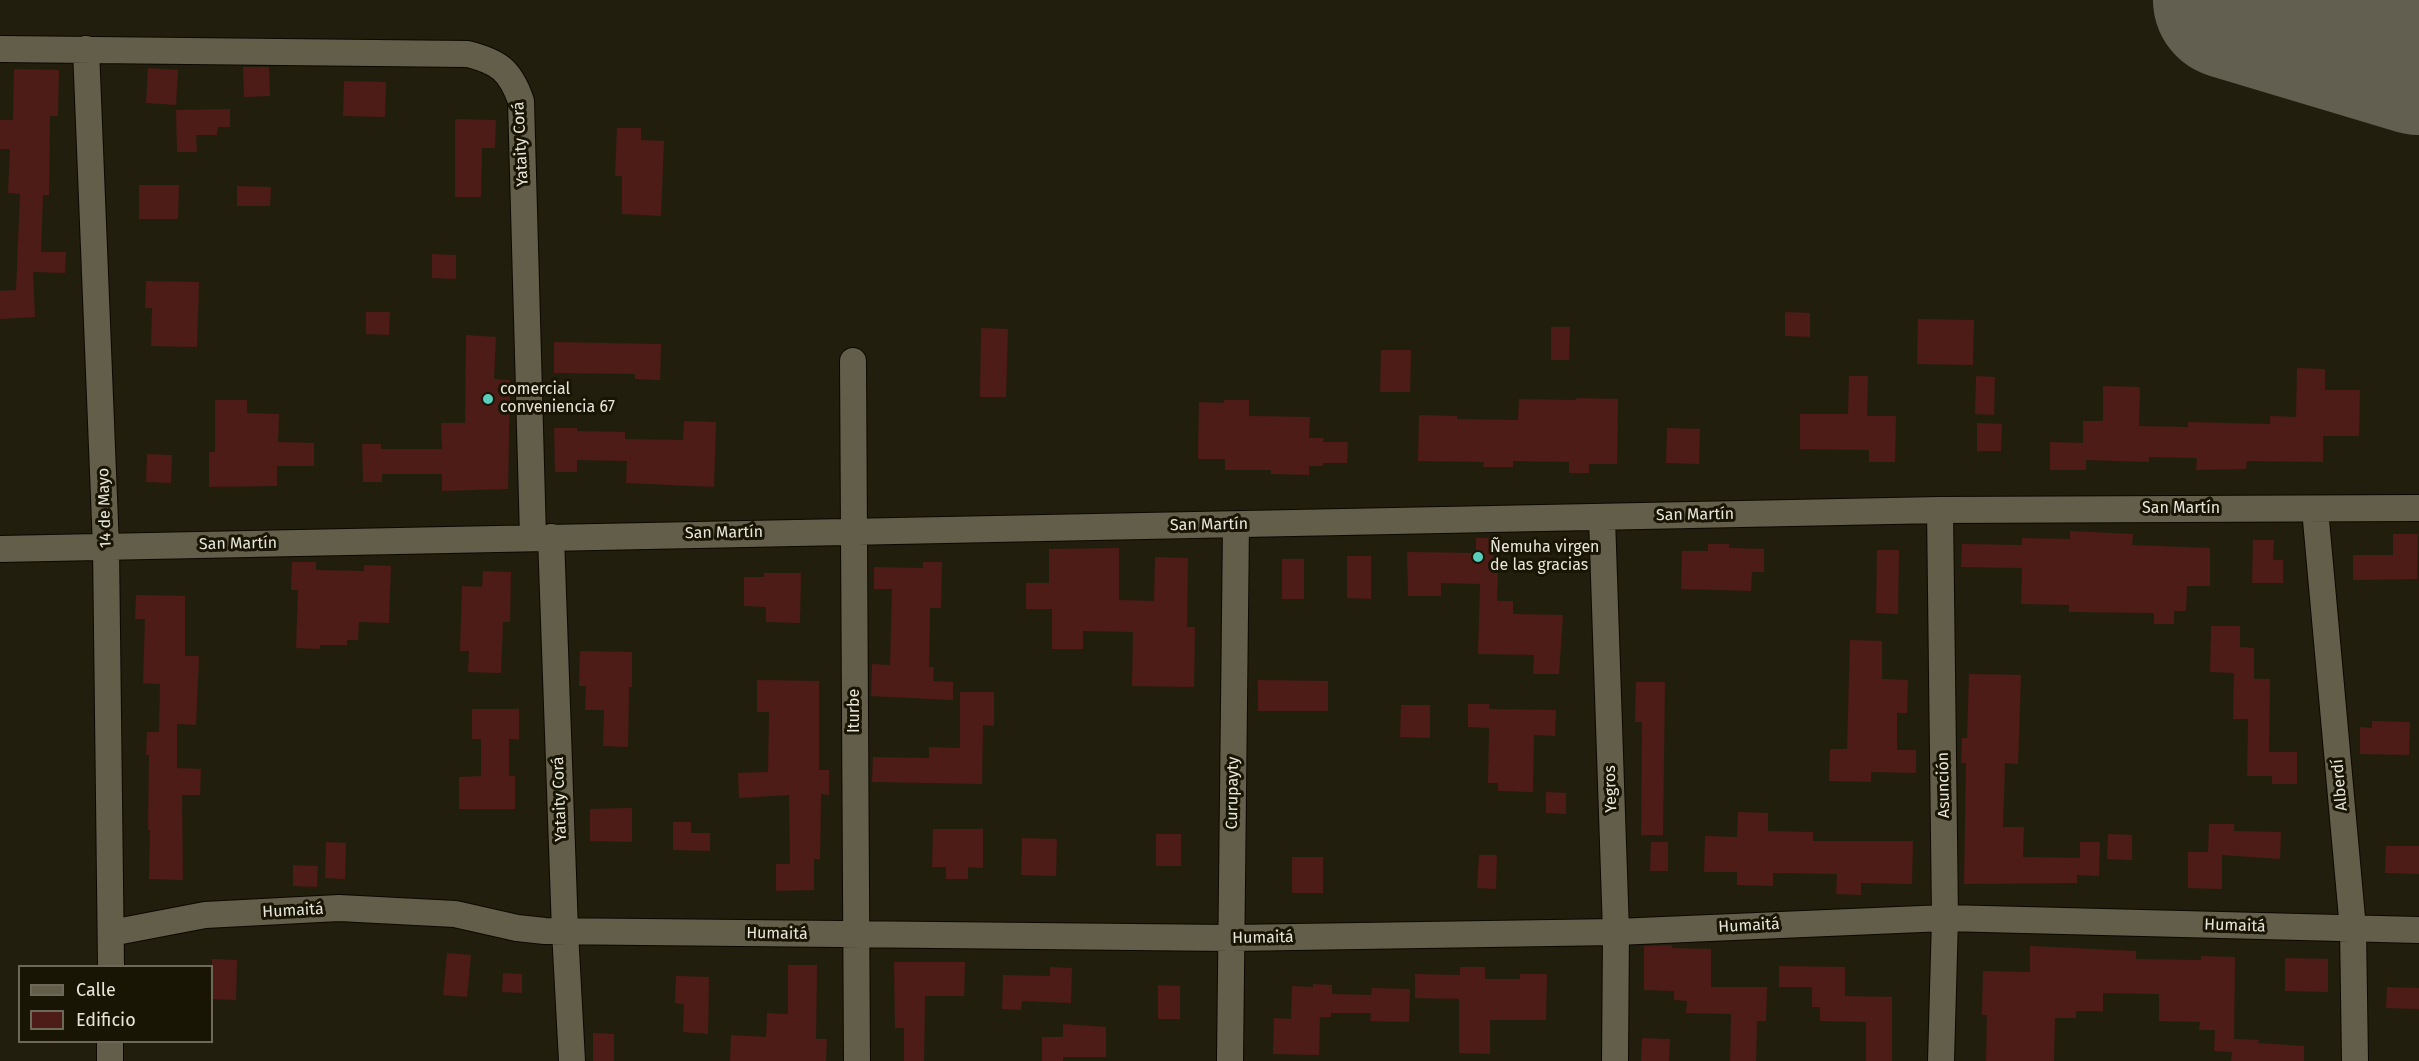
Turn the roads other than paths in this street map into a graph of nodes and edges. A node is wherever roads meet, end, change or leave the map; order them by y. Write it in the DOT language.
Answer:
graph roads {
  1 [pos="0,49"];
  2 [pos="86,49"];
  3 [pos="853,361"];
  4 [pos="2419,508"];
  5 [pos="2315,509"];
  6 [pos="1940,510"];
  7 [pos="1602,518"];
  8 [pos="1236,525"];
  9 [pos="855,530"];
  10 [pos="542,537"];
  11 [pos="106,547"];
  12 [pos="0,549"];
  13 [pos="1945,918"];
  14 [pos="2353,930"];
  15 [pos="2419,930"];
  16 [pos="565,931"];
  17 [pos="1616,932"];
  18 [pos="111,933"];
  19 [pos="855,935"];
  20 [pos="1231,938"];
  21 [pos="111,965"];
  22 [pos="110,1043"];
  23 [pos="110,1061"];
  24 [pos="572,1061"];
  25 [pos="857,1061"];
  26 [pos="1230,1061"];
  27 [pos="1615,1061"];
  28 [pos="1941,1061"];
  29 [pos="2355,1061"];
  1 -- 2 [label="street, Yataity Corá"];
  2 -- 10 [label="street, Yataity Corá"];
  2 -- 11 [label="street, 14 de Mayo"];
  3 -- 9 [label="street, Iturbe"];
  4 -- 5 [label="street, San Martín"];
  5 -- 6 [label="street, San Martín"];
  5 -- 14 [label="street, Alberdí"];
  6 -- 7 [label="street, San Martín"];
  6 -- 13 [label="street, Asunción"];
  7 -- 8 [label="street, San Martín"];
  7 -- 17 [label="street, Yegros"];
  8 -- 9 [label="street, San Martín"];
  8 -- 20 [label="street, Curupayty"];
  9 -- 10 [label="street, San Martín"];
  9 -- 19 [label="street, Iturbe"];
  10 -- 11 [label="street, San Martín"];
  10 -- 16 [label="street, Yataity Corá"];
  11 -- 12 [label="street, San Martín"];
  11 -- 18 [label="street, 14 de Mayo"];
  13 -- 14 [label="street, Humaitá"];
  13 -- 17 [label="street, Humaitá"];
  13 -- 28 [label="street, Asunción"];
  14 -- 15 [label="street, Humaitá"];
  14 -- 29 [label="street, Alberdí"];
  16 -- 18 [label="street, Humaitá"];
  16 -- 19 [label="street, Humaitá"];
  16 -- 24 [label="street, Yataity Corá"];
  17 -- 20 [label="street, Humaitá"];
  17 -- 27 [label="street, Yegros"];
  18 -- 21 [label="street, 14 de Mayo"];
  19 -- 20 [label="street, Humaitá"];
  19 -- 25 [label="street, Iturbe"];
  20 -- 26 [label="street, Curupayty"];
  22 -- 23 [label="street"];
}
